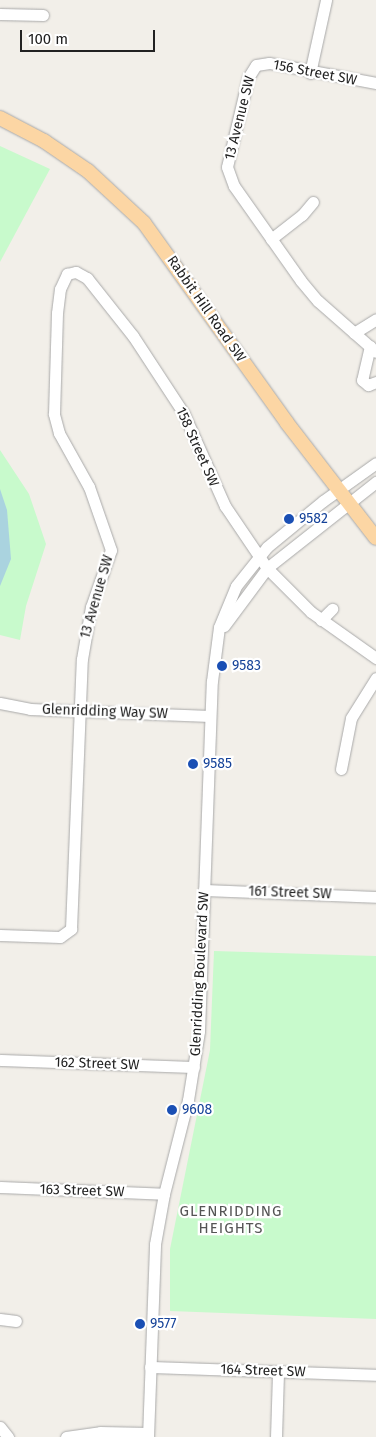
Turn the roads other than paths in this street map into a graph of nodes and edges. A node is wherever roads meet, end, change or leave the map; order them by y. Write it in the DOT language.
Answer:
graph roads {
  1 [pos="326,0"];
  2 [pos="0,14"];
  3 [pos="43,15"];
  4 [pos="256,65"];
  5 [pos="310,73"];
  6 [pos="376,83"];
  7 [pos="0,118"];
  8 [pos="312,202"];
  9 [pos="271,239"];
  10 [pos="76,272"];
  11 [pos="376,319"];
  12 [pos="354,333"];
  13 [pos="373,349"];
  14 [pos="376,382"];
  15 [pos="376,463"];
  16 [pos="376,482"];
  17 [pos="338,490"];
  18 [pos="348,502"];
  19 [pos="376,538"];
  20 [pos="259,556"];
  21 [pos="267,568"];
  22 [pos="332,609"];
  23 [pos="321,620"];
  24 [pos="214,656"];
  25 [pos="376,658"];
  26 [pos="376,678"];
  27 [pos="0,704"];
  28 [pos="80,712"];
  29 [pos="210,716"];
  30 [pos="341,770"];
  31 [pos="204,890"];
  32 [pos="376,897"];
  33 [pos="0,936"];
  34 [pos="0,1060"];
  35 [pos="194,1067"];
  36 [pos="0,1188"];
  37 [pos="164,1194"];
  38 [pos="0,1319"];
  39 [pos="16,1321"];
  40 [pos="150,1367"];
  41 [pos="278,1372"];
  42 [pos="376,1375"];
  43 [pos="0,1427"];
  44 [pos="148,1435"];
  45 [pos="8,1437"];
  46 [pos="66,1437"];
  47 [pos="276,1437"];
  1 -- 5 [label="street"];
  2 -- 3 [label="street"];
  4 -- 5 [label="street, 156 Street SW"];
  4 -- 9 [label="street, 13 Avenue SW"];
  5 -- 6 [label="street, 156 Street SW"];
  7 -- 17 [label="main road, Rabbit Hill Road SW"];
  8 -- 9 [label="street"];
  9 -- 12 [label="street"];
  10 -- 20 [label="street, 158 Street SW"];
  10 -- 28 [label="street, 13 Avenue SW"];
  11 -- 12 [label="street"];
  12 -- 13 [label="street"];
  13 -- 14 [label="street"];
  15 -- 17 [label="street, Glenridding Boulevard SW"];
  16 -- 18 [label="street, Glenridding Boulevard SW"];
  17 -- 18 [label="main road, Rabbit Hill Road SW"];
  17 -- 20 [label="street, Glenridding Boulevard SW"];
  18 -- 19 [label="main road, Rabbit Hill Road SW"];
  18 -- 21 [label="street, Glenridding Boulevard SW"];
  20 -- 21 [label="street, 158 Street SW"];
  20 -- 24 [label="street, Glenridding Boulevard SW"];
  21 -- 23 [label="street, 158 Street SW"];
  21 -- 24 [label="street, Glenridding Boulevard SW"];
  22 -- 23 [label="street"];
  23 -- 25 [label="street, 158 Street SW"];
  24 -- 29 [label="street, Glenridding Boulevard SW"];
  26 -- 30 [label="street"];
  27 -- 28 [label="street, Glenridding Way SW"];
  28 -- 29 [label="street, Glenridding Way SW"];
  28 -- 33 [label="street, 13 Avenue SW"];
  29 -- 31 [label="street, Glenridding Boulevard SW"];
  31 -- 32 [label="street, 161 Street SW"];
  31 -- 35 [label="street, Glenridding Boulevard SW"];
  34 -- 35 [label="street, 162 Street SW"];
  35 -- 37 [label="street, Glenridding Boulevard SW"];
  36 -- 37 [label="street, 163 Street SW"];
  37 -- 40 [label="street, Glenridding Boulevard SW"];
  38 -- 39 [label="street"];
  40 -- 41 [label="street, 164 Street SW"];
  40 -- 44 [label="street, Glenridding Boulevard SW"];
  41 -- 42 [label="street, 164 Street SW"];
  41 -- 47 [label="street"];
  43 -- 45 [label="street"];
  44 -- 46 [label="street"];
}
